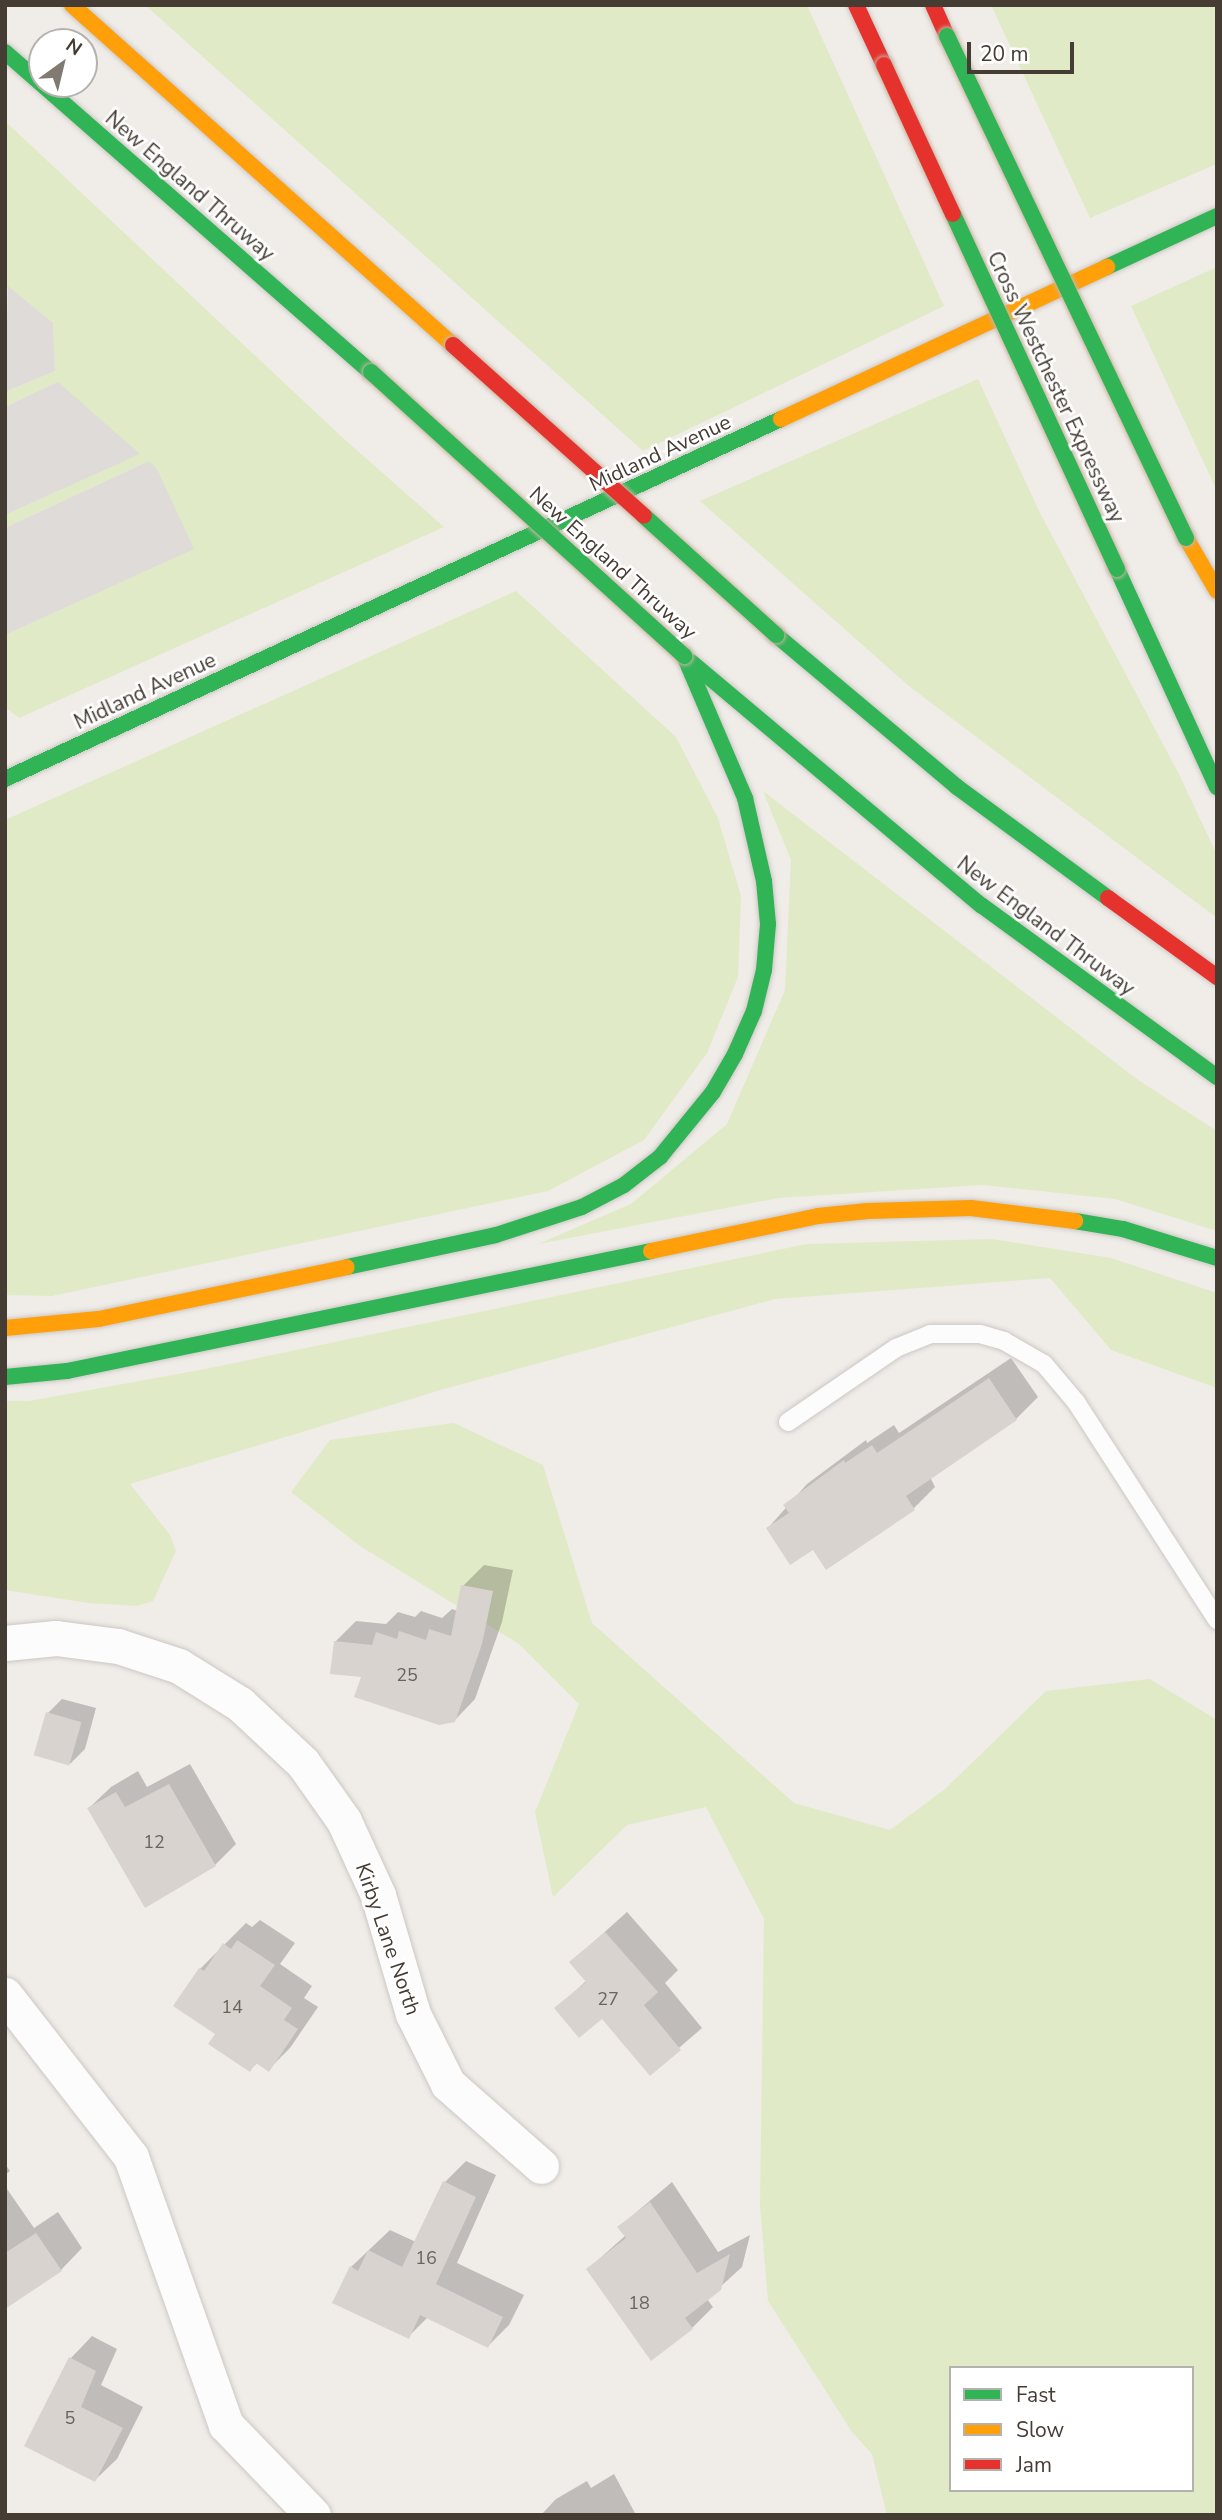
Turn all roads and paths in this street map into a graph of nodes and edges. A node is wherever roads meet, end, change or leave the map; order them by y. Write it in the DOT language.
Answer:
graph roads {
  1 [pos="72,5"];
  2 [pos="856,5"];
  3 [pos="933,5"];
  4 [pos="5,52"];
  5 [pos="1217,216"];
  6 [pos="1217,591"];
  7 [pos="684,656"];
  8 [pos="5,779"];
  9 [pos="1217,787"];
  10 [pos="1217,977"];
  11 [pos="1217,1077"];
  12 [pos="1217,1258"];
  13 [pos="5,1328"];
  14 [pos="5,1377"];
  15 [pos="788,1422"];
  16 [pos="1217,1620"];
  17 [pos="5,1643"];
  18 [pos="5,1996"];
  19 [pos="541,2166"];
  20 [pos="313,2515"];
  1 -- 10 [label="main road, bridge"];
  2 -- 9 [label="main road, Cross Westchester Expressway, bridge"];
  3 -- 6 [label="main road, bridge"];
  4 -- 7 [label="main road, New England Thruway, bridge"];
  5 -- 8 [label="main road, Midland Avenue"];
  7 -- 11 [label="main road, New England Thruway"];
  7 -- 13 [label="main road"];
  12 -- 14 [label="main road"];
  15 -- 16 [label="lane"];
  17 -- 19 [label="street, Kirby Lane North"];
  18 -- 20 [label="street"];
}
